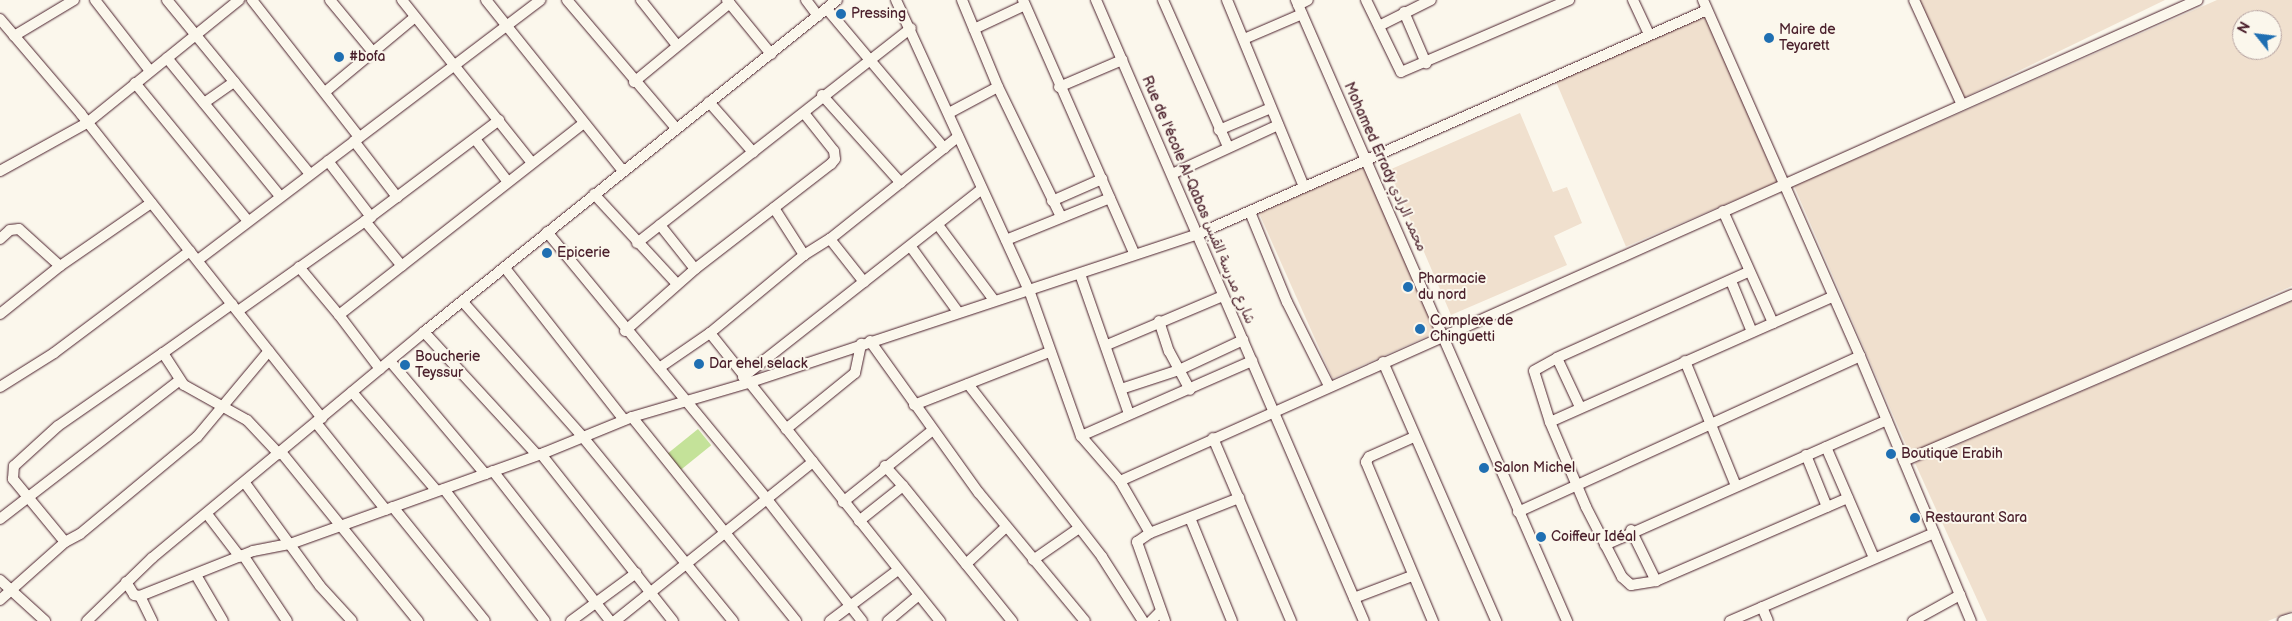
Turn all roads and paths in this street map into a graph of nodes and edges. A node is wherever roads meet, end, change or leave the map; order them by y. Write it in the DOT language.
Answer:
graph roads {
  1 [pos="74,0"];
  2 [pos="95,0"];
  3 [pos="167,0"];
  4 [pos="239,0"];
  5 [pos="252,0"];
  6 [pos="402,0"];
  7 [pos="486,0"];
  8 [pos="541,0"];
  9 [pos="567,0"];
  10 [pos="641,0"];
  11 [pos="806,0"];
  12 [pos="837,0"];
  13 [pos="896,0"];
  14 [pos="962,0"];
  15 [pos="1096,0"];
  16 [pos="1163,0"];
  17 [pos="1227,0"];
  18 [pos="1308,0"];
  19 [pos="1366,0"];
  20 [pos="1431,0"];
  21 [pos="1569,0"];
  22 [pos="1633,0"];
  23 [pos="1914,0"];
  24 [pos="2198,0"];
  25 [pos="334,1"];
  26 [pos="728,1"];
  27 [pos="1024,3"];
  28 [pos="1705,5"];
  29 [pos="1299,6"];
  30 [pos="823,12"];
  31 [pos="1404,12"];
  32 [pos="415,17"];
  33 [pos="0,19"];
  34 [pos="1379,26"];
  35 [pos="507,27"];
  36 [pos="911,28"];
  37 [pos="974,29"];
  38 [pos="195,35"];
  39 [pos="1649,35"];
  40 [pos="14,36"];
  41 [pos="1244,39"];
  42 [pos="676,44"];
  43 [pos="372,52"];
  44 [pos="771,54"];
  45 [pos="166,58"];
  46 [pos="870,58"];
  47 [pos="1122,60"];
  48 [pos="1426,63"];
  49 [pos="455,65"];
  50 [pos="150,71"];
  51 [pos="234,82"];
  52 [pos="634,82"];
  53 [pos="135,83"];
  54 [pos="998,87"];
  55 [pos="1059,87"];
  56 [pos="325,92"];
  57 [pos="822,95"];
  58 [pos="710,102"];
  59 [pos="204,103"];
  60 [pos="1962,105"];
  61 [pos="1271,108"];
  62 [pos="804,113"];
  63 [pos="949,114"];
  64 [pos="499,120"];
  65 [pos="87,123"];
  66 [pos="584,123"];
  67 [pos="1278,125"];
  68 [pos="676,128"];
  69 [pos="1219,130"];
  70 [pos="958,137"];
  71 [pos="356,139"];
  72 [pos="475,139"];
  73 [pos="1228,147"];
  74 [pos="944,148"];
  75 [pos="753,152"];
  76 [pos="1367,159"];
  77 [pos="328,161"];
  78 [pos="532,163"];
  79 [pos="0,171"];
  80 [pos="623,171"];
  81 [pos="310,174"];
  82 [pos="1172,174"];
  83 [pos="1102,179"];
  84 [pos="508,182"];
  85 [pos="901,183"];
  86 [pos="1783,184"];
  87 [pos="1304,187"];
  88 [pos="982,189"];
  89 [pos="594,194"];
  90 [pos="280,196"];
  91 [pos="396,197"];
  92 [pos="1110,198"];
  93 [pos="1052,201"];
  94 [pos="151,203"];
  95 [pos="774,208"];
  96 [pos="1723,211"];
  97 [pos="1250,212"];
  98 [pos="1061,217"];
  99 [pos="368,219"];
  100 [pos="248,221"];
  101 [pos="660,225"];
  102 [pos="938,225"];
  103 [pos="547,232"];
  104 [pos="1198,234"];
  105 [pos="0,239"];
  106 [pos="830,239"];
  107 [pos="1006,240"];
  108 [pos="637,243"];
  109 [pos="911,247"];
  110 [pos="190,251"];
  111 [pos="1134,253"];
  112 [pos="804,255"];
  113 [pos="198,260"];
  114 [pos="60,266"];
  115 [pos="402,266"];
  116 [pos="299,267"];
  117 [pos="504,268"];
  118 [pos="695,269"];
  119 [pos="1748,272"];
  120 [pos="1080,274"];
  121 [pos="1731,281"];
  122 [pos="864,282"];
  123 [pos="677,284"];
  124 [pos="1029,290"];
  125 [pos="2292,295"];
  126 [pos="1223,296"];
  127 [pos="1832,297"];
  128 [pos="994,300"];
  129 [pos="463,302"];
  130 [pos="235,308"];
  131 [pos="958,312"];
  132 [pos="0,314"];
  133 [pos="339,315"];
  134 [pos="1159,321"];
  135 [pos="1773,322"];
  136 [pos="625,331"];
  137 [pos="424,332"];
  138 [pos="1752,332"];
  139 [pos="710,333"];
  140 [pos="1444,335"];
  141 [pos="1243,340"];
  142 [pos="865,343"];
  143 [pos="1107,345"];
  144 [pos="269,352"];
  145 [pos="1050,352"];
  146 [pos="163,353"];
  147 [pos="1860,356"];
  148 [pos="1557,358"];
  149 [pos="390,361"];
  150 [pos="1252,361"];
  151 [pos="1686,361"];
  152 [pos="1383,362"];
  153 [pos="659,368"];
  154 [pos="380,369"];
  155 [pos="1179,370"];
  156 [pos="180,380"];
  157 [pos="745,380"];
  158 [pos="968,384"];
  159 [pos="1329,386"];
  160 [pos="0,387"];
  161 [pos="1121,389"];
  162 [pos="1190,390"];
  163 [pos="352,392"];
  164 [pos="688,402"];
  165 [pos="914,404"];
  166 [pos="222,406"];
  167 [pos="1580,407"];
  168 [pos="1274,411"];
  169 [pos="1129,414"];
  170 [pos="628,419"];
  171 [pos="1887,420"];
  172 [pos="320,421"];
  173 [pos="1550,422"];
  174 [pos="1714,425"];
  175 [pos="786,429"];
  176 [pos="933,430"];
  177 [pos="582,436"];
  178 [pos="1081,436"];
  179 [pos="1414,437"];
  180 [pos="1213,438"];
  181 [pos="1826,447"];
  182 [pos="280,453"];
  183 [pos="539,454"];
  184 [pos="1806,455"];
  185 [pos="1904,461"];
  186 [pos="812,462"];
  187 [pos="885,466"];
  188 [pos="489,473"];
  189 [pos="1120,481"];
  190 [pos="245,483"];
  191 [pos="903,486"];
  192 [pos="1578,486"];
  193 [pos="1736,486"];
  194 [pos="441,490"];
  195 [pos="28,498"];
  196 [pos="766,498"];
  197 [pos="1239,498"];
  198 [pos="1848,498"];
  199 [pos="843,502"];
  200 [pos="1827,507"];
  201 [pos="389,508"];
  202 [pos="1518,512"];
  203 [pos="207,514"];
  204 [pos="1190,518"];
  205 [pos="0,519"];
  206 [pos="859,521"];
  207 [pos="339,527"];
  208 [pos="1006,527"];
  209 [pos="1079,528"];
  210 [pos="1631,530"];
  211 [pos="725,532"];
  212 [pos="1150,533"];
  213 [pos="1934,533"];
  214 [pos="65,542"];
  215 [pos="290,544"];
  216 [pos="1605,544"];
  217 [pos="241,556"];
  218 [pos="1874,558"];
  219 [pos="1033,560"];
  220 [pos="686,563"];
  221 [pos="966,564"];
  222 [pos="898,570"];
  223 [pos="636,573"];
  224 [pos="196,575"];
  225 [pos="1412,576"];
  226 [pos="0,580"];
  227 [pos="1656,581"];
  228 [pos="126,582"];
  229 [pos="11,590"];
  230 [pos="651,592"];
  231 [pos="919,595"];
  232 [pos="1960,595"];
  233 [pos="140,596"];
  234 [pos="1354,598"];
  235 [pos="0,600"];
  236 [pos="595,604"];
  237 [pos="850,607"];
  238 [pos="1762,607"];
  239 [pos="1163,616"];
  240 [pos="2292,618"];
  241 [pos="220,619"];
  242 [pos="45,621"];
  243 [pos="86,621"];
  244 [pos="152,621"];
  245 [pos="287,621"];
  246 [pos="352,621"];
  247 [pos="418,621"];
  248 [pos="485,621"];
  249 [pos="545,621"];
  250 [pos="571,621"];
  251 [pos="610,621"];
  252 [pos="614,621"];
  253 [pos="673,621"];
  254 [pos="733,621"];
  255 [pos="796,621"];
  256 [pos="830,621"];
  257 [pos="862,621"];
  258 [pos="888,621"];
  259 [pos="940,621"];
  260 [pos="1012,621"];
  261 [pos="1085,621"];
  262 [pos="1143,621"];
  263 [pos="1151,621"];
  264 [pos="1232,621"];
  265 [pos="1291,621"];
  266 [pos="1364,621"];
  267 [pos="1433,621"];
  268 [pos="1496,621"];
  269 [pos="1567,621"];
  270 [pos="1730,621"];
  271 [pos="1768,621"];
  272 [pos="1913,621"];
  273 [pos="1971,621"];
  274 [pos="2283,621"];
  1 -- 40 [label="street"];
  2 -- 50 [label="street"];
  3 -- 38 [label="street"];
  4 -- 38 [label="street"];
  5 -- 56 [label="street"];
  6 -- 32 [label="street"];
  7 -- 35 [label="street"];
  8 -- 35 [label="street"];
  9 -- 52 [label="street"];
  10 -- 42 [label="street"];
  11 -- 30 [label="street"];
  12 -- 30 [label="street"];
  13 -- 36 [label="street"];
  14 -- 37 [label="street"];
  15 -- 47 [label="street, Rue de l'école Al-Qabas شارع مدرسة القبس"];
  16 -- 69 [label="street"];
  17 -- 41 [label="street"];
  18 -- 29 [label="street"];
  19 -- 34 [label="street"];
  20 -- 31 [label="street"];
  21 -- 48 [label="street"];
  22 -- 39 [label="street"];
  23 -- 60 [label="street"];
  24 -- 60 [label="street"];
  25 -- 43 [label="street"];
  26 -- 42 [label="street"];
  26 -- 44 [label="street"];
  27 -- 37 [label="street"];
  27 -- 55 [label="street"];
  28 -- 39 [label="street"];
  28 -- 86 [label="street"];
  29 -- 41 [label="street"];
  29 -- 76 [label="street, Mohamed Errady محمد الرادي"];
  30 -- 44 [label="street"];
  30 -- 46 [label="street"];
  31 -- 34 [label="street"];
  31 -- 48 [label="street"];
  32 -- 43 [label="street"];
  32 -- 49 [label="street"];
  33 -- 40 [label="street"];
  34 -- 48 [label="street"];
  35 -- 49 [label="street"];
  35 -- 66 [label="street"];
  36 -- 46 [label="street"];
  36 -- 63 [label="street"];
  37 -- 54 [label="street"];
  38 -- 45 [label="street"];
  38 -- 51 [label="street"];
  39 -- 76 [label="street"];
  40 -- 65 [label="street"];
  41 -- 61 [label="street"];
  42 -- 52 [label="street"];
  43 -- 56 [label="street"];
  44 -- 58 [label="street"];
  45 -- 50 [label="street"];
  45 -- 59 [label="street"];
  46 -- 57 [label="street"];
  46 -- 74 [label="street"];
  47 -- 55 [label="street"];
  47 -- 82 [label="street, Rue de l'école Al-Qabas شارع مدرسة القبس"];
  49 -- 64 [label="street"];
  49 -- 71 [label="street"];
  50 -- 53 [label="street"];
  51 -- 59 [label="street"];
  51 -- 81 [label="street"];
  52 -- 68 [label="street"];
  53 -- 65 [label="street"];
  53 -- 100 [label="street"];
  54 -- 63 [label="street"];
  54 -- 93 [label="street"];
  55 -- 83 [label="street"];
  56 -- 71 [label="street"];
  57 -- 62 [label="street"];
  57 -- 85 [label="street"];
  58 -- 68 [label="street"];
  58 -- 75 [label="street"];
  59 -- 90 [label="street"];
  60 -- 86 [label="street"];
  61 -- 67 [label="street"];
  61 -- 69 [label="street"];
  62 -- 75 [label="street"];
  62 -- 95 [label="street"];
  63 -- 70 [label="street"];
  64 -- 72 [label="street"];
  64 -- 78 [label="street"];
  65 -- 79 [label="street"];
  65 -- 94 [label="street"];
  66 -- 78 [label="street"];
  66 -- 80 [label="street"];
  67 -- 73 [label="street"];
  67 -- 87 [label="street"];
  68 -- 80 [label="street"];
  69 -- 73 [label="street"];
  70 -- 74 [label="street"];
  70 -- 88 [label="street"];
  71 -- 77 [label="street"];
  71 -- 91 [label="street"];
  72 -- 84 [label="street"];
  72 -- 91 [label="street"];
  73 -- 82 [label="street"];
  74 -- 85 [label="street"];
  75 -- 101 [label="street"];
  76 -- 87 [label="street"];
  76 -- 140 [label="street, Mohamed Errady محمد الرادي"];
  77 -- 81 [label="street"];
  77 -- 99 [label="street"];
  78 -- 84 [label="street"];
  80 -- 89 [label="street"];
  81 -- 90 [label="street"];
  82 -- 104 [label="street, Rue de l'école Al-Qabas شارع مدرسة القبس"];
  83 -- 92 [label="street"];
  83 -- 93 [label="street"];
  84 -- 115 [label="street"];
  85 -- 106 [label="street"];
  86 -- 96 [label="street"];
  86 -- 127 [label="street"];
  87 -- 97 [label="street"];
  88 -- 102 [label="street"];
  88 -- 107 [label="street"];
  89 -- 103 [label="street"];
  89 -- 108 [label="street"];
  90 -- 100 [label="street"];
  91 -- 99 [label="street"];
  92 -- 98 [label="street"];
  92 -- 111 [label="street"];
  93 -- 98 [label="street"];
  94 -- 110 [label="street"];
  94 -- 114 [label="street"];
  95 -- 112 [label="street"];
  95 -- 118 [label="street"];
  96 -- 119 [label="street"];
  96 -- 140 [label="street"];
  97 -- 104 [label="street"];
  97 -- 159 [label="street"];
  98 -- 107 [label="street"];
  99 -- 115 [label="street"];
  99 -- 116 [label="street"];
  100 -- 113 [label="street"];
  101 -- 108 [label="street"];
  101 -- 118 [label="street"];
  102 -- 109 [label="street"];
  102 -- 128 [label="street"];
  103 -- 117 [label="street"];
  103 -- 136 [label="street"];
  104 -- 111 [label="street"];
  104 -- 126 [label="street, Rue de l'école Al-Qabas شارع مدرسة القبس"];
  105 -- 114 [label="street"];
  106 -- 112 [label="street"];
  106 -- 122 [label="street"];
  107 -- 124 [label="street"];
  108 -- 123 [label="street"];
  109 -- 122 [label="street"];
  109 -- 131 [label="street"];
  110 -- 113 [label="street"];
  110 -- 160 [label="street"];
  111 -- 120 [label="street"];
  112 -- 139 [label="street"];
  113 -- 130 [label="street"];
  114 -- 132 [label="street"];
  115 -- 133 [label="street"];
  116 -- 130 [label="street"];
  116 -- 133 [label="street"];
  117 -- 129 [label="street"];
  117 -- 170 [label="street"];
  118 -- 123 [label="street"];
  119 -- 121 [label="street"];
  119 -- 135 [label="street"];
  120 -- 124 [label="street"];
  120 -- 143 [label="street"];
  121 -- 138 [label="street"];
  121 -- 148 [label="street"];
  122 -- 157 [label="street"];
  123 -- 136 [label="street"];
  124 -- 128 [label="street"];
  124 -- 145 [label="street"];
  125 -- 185 [label="street"];
  126 -- 134 [label="street"];
  126 -- 141 [label="street, Rue de l'école Al-Qabas شارع مدرسة القبس"];
  127 -- 135 [label="street"];
  127 -- 147 [label="street"];
  128 -- 131 [label="street"];
  129 -- 137 [label="street"];
  129 -- 177 [label="street"];
  130 -- 144 [label="street"];
  130 -- 146 [label="street"];
  131 -- 142 [label="street"];
  133 -- 154 [label="street"];
  134 -- 143 [label="street"];
  134 -- 155 [label="street"];
  135 -- 138 [label="street"];
  136 -- 153 [label="street"];
  137 -- 149 [label="street"];
  137 -- 183 [label="street"];
  138 -- 151 [label="street"];
  139 -- 153 [label="street"];
  139 -- 157 [label="street"];
  140 -- 152 [label="street"];
  140 -- 202 [label="street, Mohamed Errady محمد الرادي"];
  141 -- 150 [label="street, Rue de l'école Al-Qabas شارع مدرسة القبس"];
  141 -- 155 [label="street"];
  142 -- 157 [label="street"];
  142 -- 165 [label="street"];
  142 -- 175 [label="street"];
  143 -- 161 [label="street"];
  144 -- 166 [label="street"];
  144 -- 172 [label="street"];
  145 -- 158 [label="street"];
  145 -- 178 [label="street"];
  146 -- 156 [label="street"];
  146 -- 195 [label="street"];
  147 -- 171 [label="street"];
  147 -- 174 [label="street"];
  148 -- 167 [label="street"];
  148 -- 173 [label="street"];
  149 -- 154 [label="street"];
  149 -- 188 [label="street"];
  150 -- 162 [label="street"];
  150 -- 168 [label="street, Rue de l'école Al-Qabas شارع مدرسة القبس"];
  151 -- 167 [label="street"];
  151 -- 174 [label="street"];
  152 -- 159 [label="street"];
  152 -- 179 [label="street"];
  153 -- 164 [label="street"];
  154 -- 163 [label="street"];
  155 -- 161 [label="street"];
  155 -- 162 [label="street"];
  156 -- 166 [label="street"];
  156 -- 195 [label="street"];
  157 -- 164 [label="street"];
  157 -- 175 [label="street"];
  158 -- 165 [label="street"];
  158 -- 209 [label="street"];
  159 -- 168 [label="street"];
  161 -- 169 [label="street"];
  162 -- 169 [label="street"];
  163 -- 172 [label="street"];
  163 -- 194 [label="street"];
  164 -- 170 [label="street"];
  164 -- 196 [label="street"];
  165 -- 176 [label="street"];
  166 -- 182 [label="street"];
  166 -- 214 [label="street"];
  167 -- 173 [label="street"];
  168 -- 180 [label="street"];
  168 -- 234 [label="street, Rue de l'école Al-Qabas شارع مدرسة القبس"];
  169 -- 178 [label="street"];
  170 -- 177 [label="street"];
  170 -- 211 [label="street"];
  171 -- 181 [label="street"];
  171 -- 185 [label="street"];
  172 -- 182 [label="street"];
  172 -- 201 [label="street"];
  173 -- 192 [label="street"];
  174 -- 192 [label="street"];
  174 -- 193 [label="street"];
  175 -- 186 [label="street"];
  176 -- 187 [label="street"];
  176 -- 208 [label="street"];
  177 -- 183 [label="street"];
  177 -- 220 [label="street"];
  178 -- 189 [label="street"];
  179 -- 225 [label="street"];
  179 -- 268 [label="street"];
  180 -- 189 [label="street"];
  180 -- 197 [label="street"];
  181 -- 184 [label="street"];
  181 -- 198 [label="street"];
  182 -- 190 [label="street"];
  182 -- 207 [label="street"];
  183 -- 188 [label="street"];
  183 -- 223 [label="street"];
  184 -- 193 [label="street"];
  184 -- 200 [label="street"];
  185 -- 213 [label="street"];
  186 -- 196 [label="street"];
  186 -- 199 [label="street"];
  187 -- 191 [label="street"];
  187 -- 199 [label="street"];
  188 -- 194 [label="street"];
  188 -- 236 [label="street"];
  189 -- 212 [label="street"];
  190 -- 203 [label="street"];
  190 -- 215 [label="street"];
  191 -- 206 [label="street"];
  191 -- 221 [label="street"];
  192 -- 202 [label="street"];
  192 -- 216 [label="street"];
  193 -- 210 [label="street"];
  194 -- 201 [label="street"];
  194 -- 249 [label="street"];
  195 -- 205 [label="street"];
  195 -- 214 [label="street"];
  196 -- 211 [label="street"];
  196 -- 237 [label="street"];
  197 -- 204 [label="street"];
  197 -- 265 [label="street"];
  198 -- 200 [label="street"];
  198 -- 218 [label="street"];
  199 -- 206 [label="street"];
  200 -- 227 [label="street"];
  201 -- 207 [label="street"];
  201 -- 248 [label="street"];
  202 -- 269 [label="street, Mohamed Errady محمد الرادي"];
  203 -- 217 [label="street"];
  203 -- 228 [label="street"];
  204 -- 212 [label="street"];
  204 -- 264 [label="street"];
  206 -- 222 [label="street"];
  207 -- 215 [label="street"];
  207 -- 247 [label="street"];
  208 -- 219 [label="street"];
  208 -- 221 [label="street"];
  209 -- 219 [label="street"];
  209 -- 262 [label="street"];
  210 -- 216 [label="street"];
  210 -- 227 [label="street"];
  211 -- 220 [label="street"];
  211 -- 255 [label="street"];
  212 -- 239 [label="street"];
  213 -- 218 [label="street"];
  213 -- 232 [label="street"];
  214 -- 229 [label="street"];
  215 -- 217 [label="street"];
  215 -- 246 [label="street"];
  216 -- 227 [label="street"];
  217 -- 224 [label="street"];
  217 -- 245 [label="street"];
  218 -- 238 [label="street"];
  219 -- 261 [label="street"];
  220 -- 230 [label="street"];
  220 -- 254 [label="street"];
  221 -- 260 [label="street"];
  222 -- 231 [label="street"];
  222 -- 237 [label="street"];
  223 -- 230 [label="street"];
  223 -- 236 [label="street"];
  224 -- 233 [label="street"];
  224 -- 241 [label="street"];
  225 -- 234 [label="street"];
  225 -- 267 [label="street"];
  226 -- 229 [label="street"];
  228 -- 233 [label="street"];
  228 -- 243 [label="street"];
  229 -- 235 [label="street"];
  229 -- 242 [label="street"];
  230 -- 252 [label="street"];
  230 -- 253 [label="street"];
  231 -- 258 [label="street"];
  231 -- 259 [label="street"];
  232 -- 272 [label="street"];
  232 -- 273 [label="street"];
  233 -- 244 [label="street"];
  234 -- 266 [label="street, Rue de l'école Al-Qabas شارع مدرسة القبس"];
  236 -- 250 [label="street"];
  236 -- 251 [label="street"];
  237 -- 256 [label="street"];
  237 -- 257 [label="street"];
  238 -- 270 [label="street"];
  238 -- 271 [label="street"];
  239 -- 263 [label="street"];
  240 -- 274 [label="street"];
}
